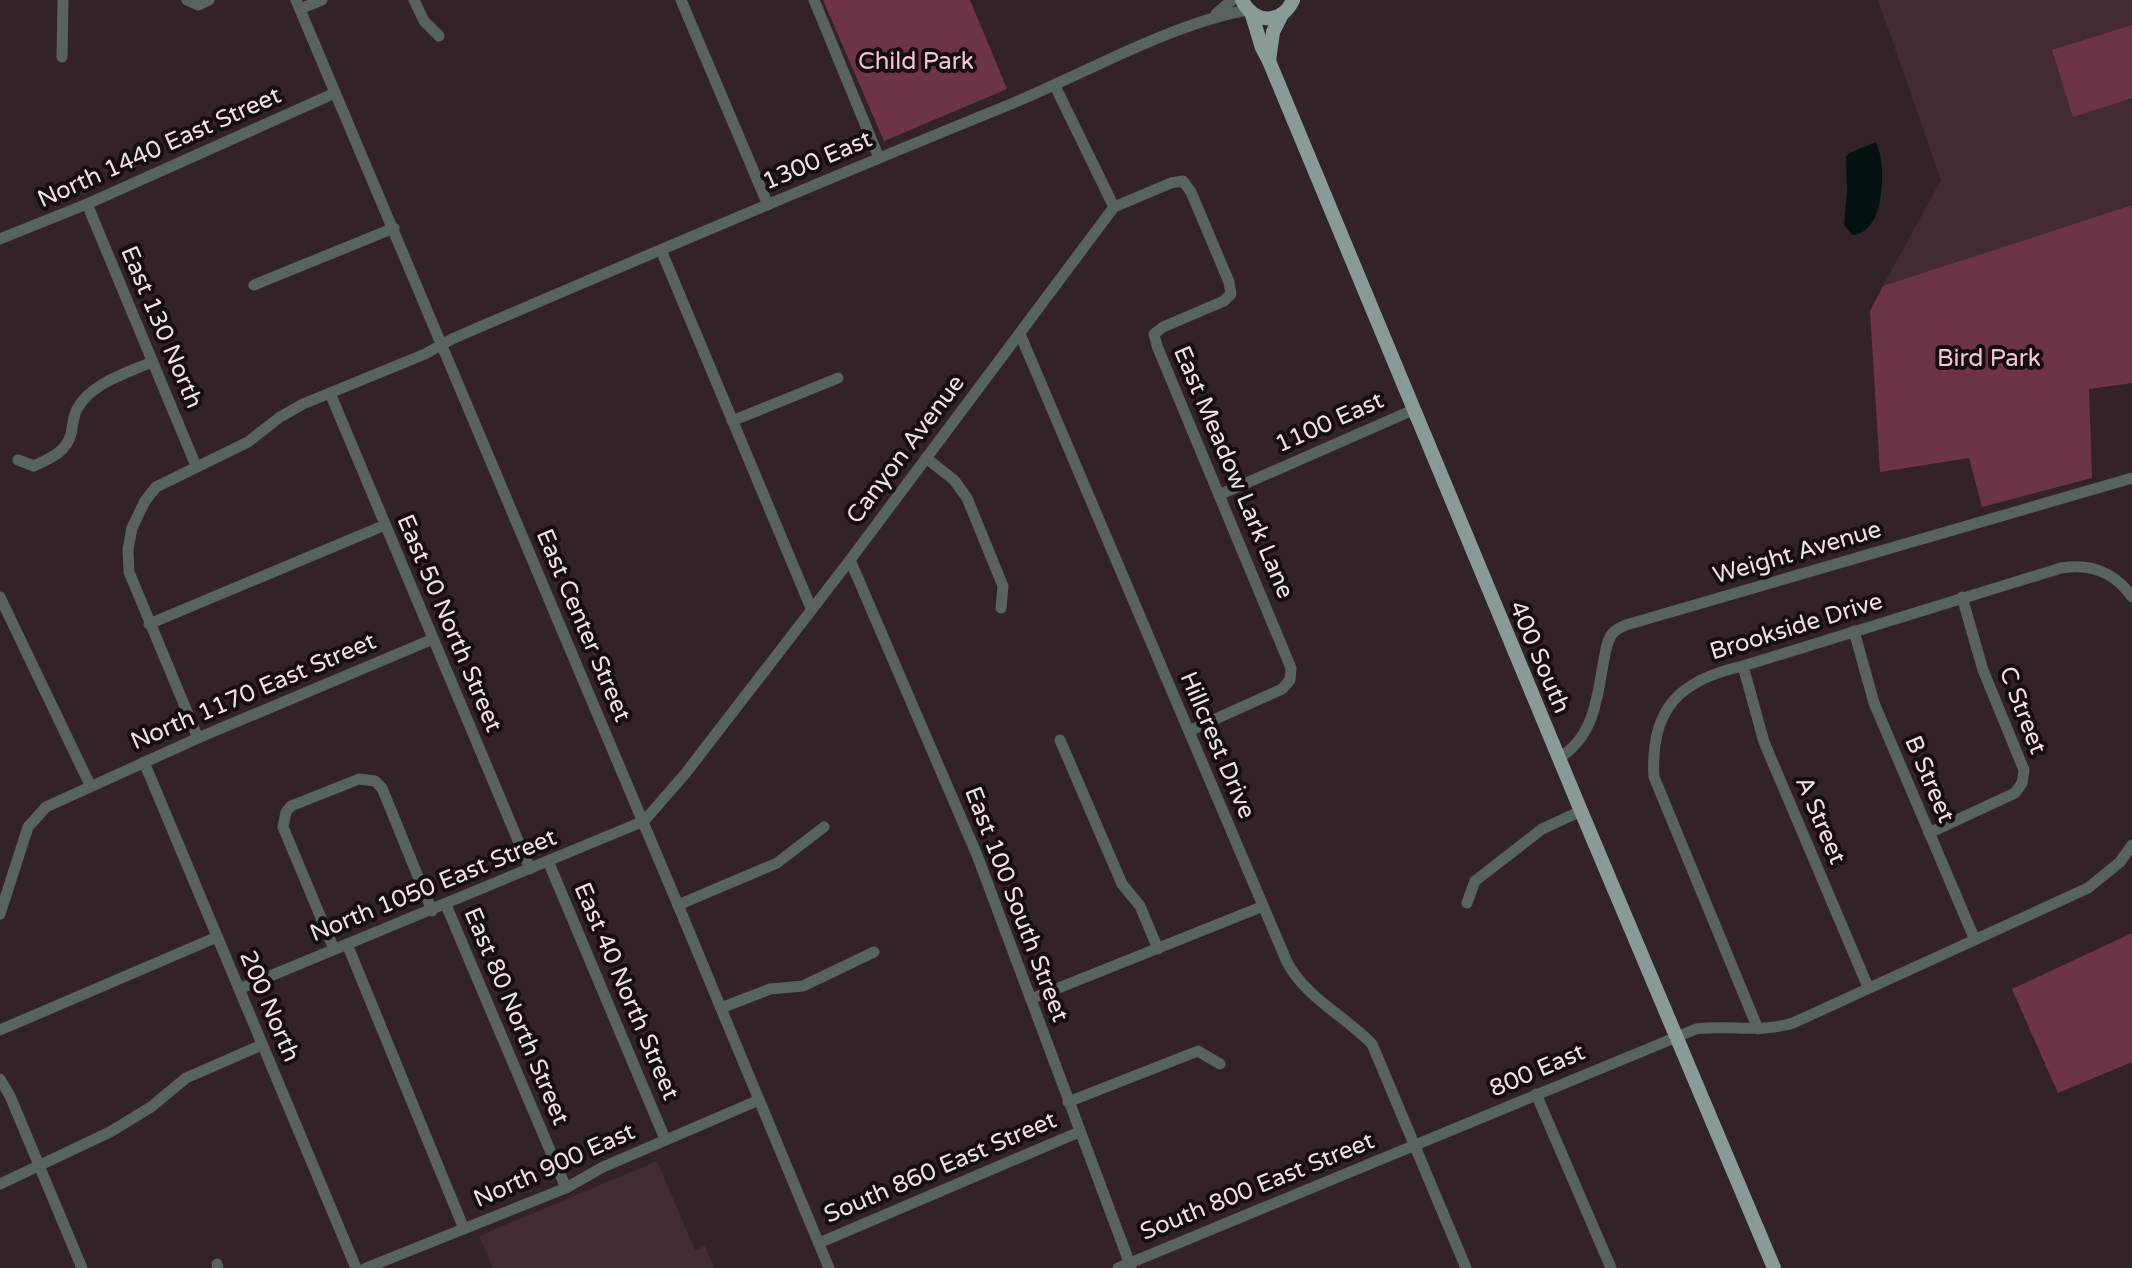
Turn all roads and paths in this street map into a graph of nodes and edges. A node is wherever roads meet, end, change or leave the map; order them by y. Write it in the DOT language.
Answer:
graph roads {
  1 [pos="63,0"];
  2 [pos="209,0"];
  3 [pos="322,0"];
  4 [pos="414,0"];
  5 [pos="681,0"];
  6 [pos="814,0"];
  7 [pos="1232,0"];
  8 [pos="1293,0"];
  9 [pos="188,1"];
  10 [pos="298,5"];
  11 [pos="1247,8"];
  12 [pos="1282,14"];
  13 [pos="1209,19"];
  14 [pos="439,36"];
  15 [pos="62,57"];
  16 [pos="1269,61"];
  17 [pos="1055,86"];
  18 [pos="335,93"];
  19 [pos="879,158"];
  20 [pos="87,204"];
  21 [pos="768,205"];
  22 [pos="1114,207"];
  23 [pos="394,228"];
  24 [pos="0,239"];
  25 [pos="661,250"];
  26 [pos="254,285"];
  27 [pos="1020,334"];
  28 [pos="441,343"];
  29 [pos="152,362"];
  30 [pos="838,378"];
  31 [pos="330,393"];
  32 [pos="1413,410"];
  33 [pos="732,421"];
  34 [pos="926,458"];
  35 [pos="18,460"];
  36 [pos="196,466"];
  37 [pos="2132,478"];
  38 [pos="1219,495"];
  39 [pos="385,525"];
  40 [pos="850,560"];
  41 [pos="0,597"];
  42 [pos="1962,597"];
  43 [pos="2132,597"];
  44 [pos="811,608"];
  45 [pos="1001,608"];
  46 [pos="149,624"];
  47 [pos="1854,631"];
  48 [pos="433,639"];
  49 [pos="1743,666"];
  50 [pos="1189,731"];
  51 [pos="198,738"];
  52 [pos="1060,740"];
  53 [pos="1559,758"];
  54 [pos="144,762"];
  55 [pos="90,785"];
  56 [pos="1581,811"];
  57 [pos="644,821"];
  58 [pos="824,827"];
  59 [pos="1929,833"];
  60 [pos="2132,845"];
  61 [pos="548,861"];
  62 [pos="530,869"];
  63 [pos="1467,903"];
  64 [pos="446,905"];
  65 [pos="678,905"];
  66 [pos="1261,907"];
  67 [pos="432,911"];
  68 [pos="0,914"];
  69 [pos="217,937"];
  70 [pos="1975,940"];
  71 [pos="347,944"];
  72 [pos="334,949"];
  73 [pos="1158,949"];
  74 [pos="874,952"];
  75 [pos="1868,987"];
  76 [pos="239,989"];
  77 [pos="1031,999"];
  78 [pos="721,1008"];
  79 [pos="1758,1029"];
  80 [pos="0,1030"];
  81 [pos="1677,1036"];
  82 [pos="262,1045"];
  83 [pos="1220,1064"];
  84 [pos="0,1079"];
  85 [pos="1536,1094"];
  86 [pos="759,1100"];
  87 [pos="1068,1102"];
  88 [pos="1079,1132"];
  89 [pos="665,1139"];
  90 [pos="1414,1146"];
  91 [pos="39,1167"];
  92 [pos="0,1184"];
  93 [pos="566,1188"];
  94 [pos="464,1229"];
  95 [pos="819,1243"];
  96 [pos="1126,1266"];
  97 [pos="82,1268"];
  98 [pos="356,1268"];
  99 [pos="366,1268"];
  100 [pos="829,1268"];
  101 [pos="1466,1268"];
  102 [pos="1611,1268"];
  103 [pos="1774,1268"];
  1 -- 15 [label="street"];
  2 -- 9 [label="street"];
  3 -- 10 [label="street"];
  4 -- 14 [label="street"];
  5 -- 21 [label="street"];
  6 -- 19 [label="street"];
  7 -- 13 [label="street, 1300 East"];
  8 -- 12 [label="main road"];
  10 -- 18 [label="street, East Center Street"];
  11 -- 12 [label="main road"];
  11 -- 13 [label="street, 1300 East"];
  11 -- 16 [label="main road, 400 South"];
  12 -- 16 [label="main road"];
  13 -- 17 [label="street, 1300 East"];
  16 -- 32 [label="main road, 400 South"];
  17 -- 19 [label="street, 1300 East"];
  17 -- 22 [label="street"];
  18 -- 20 [label="street, North 1440 East Street"];
  18 -- 23 [label="street, East Center Street"];
  19 -- 21 [label="street, 1300 East"];
  20 -- 24 [label="street, North 1440 East Street"];
  20 -- 29 [label="street, East 130 North"];
  21 -- 25 [label="street, 1300 East"];
  22 -- 27 [label="street, Canyon Avenue"];
  22 -- 38 [label="street, East Meadow Lark Lane"];
  23 -- 26 [label="street"];
  23 -- 28 [label="street, East Center Street"];
  25 -- 28 [label="street, 1300 East"];
  25 -- 33 [label="street"];
  27 -- 34 [label="street, Canyon Avenue"];
  27 -- 50 [label="street, Hillcrest Drive"];
  28 -- 31 [label="street, 1300 East"];
  28 -- 57 [label="street, East Center Street"];
  29 -- 35 [label="street"];
  29 -- 36 [label="street, East 130 North"];
  30 -- 33 [label="street"];
  31 -- 36 [label="street, 1300 East"];
  31 -- 39 [label="street, East 50 North Street"];
  32 -- 38 [label="street, 1100 East"];
  32 -- 53 [label="main road, 400 South"];
  33 -- 44 [label="street"];
  34 -- 40 [label="street, Canyon Avenue"];
  34 -- 45 [label="street"];
  36 -- 46 [label="street, 1300 East"];
  37 -- 53 [label="street, Weight Avenue"];
  38 -- 50 [label="street, East Meadow Lark Lane"];
  39 -- 46 [label="street"];
  39 -- 48 [label="street, East 50 North Street"];
  40 -- 44 [label="street, Canyon Avenue"];
  40 -- 77 [label="street, East 100 South Street"];
  41 -- 55 [label="street"];
  42 -- 43 [label="street, Brookside Drive"];
  42 -- 47 [label="street, Brookside Drive"];
  42 -- 59 [label="street, C Street"];
  44 -- 57 [label="street, Canyon Avenue"];
  46 -- 51 [label="street"];
  47 -- 49 [label="street, Brookside Drive"];
  47 -- 59 [label="street, B Street"];
  48 -- 51 [label="street, North 1170 East Street"];
  48 -- 62 [label="street, East 50 North Street"];
  49 -- 75 [label="street, A Street"];
  49 -- 79 [label="street, Brookside Drive"];
  50 -- 66 [label="street, Hillcrest Drive"];
  51 -- 54 [label="street, North 1170 East Street"];
  52 -- 73 [label="street"];
  53 -- 56 [label="main road, 400 South"];
  54 -- 55 [label="street, North 1170 East Street"];
  54 -- 69 [label="street, 200 North"];
  55 -- 68 [label="street, North 1170 East Street"];
  56 -- 63 [label="street"];
  56 -- 81 [label="main road, 400 South"];
  57 -- 61 [label="street, North 1050 East Street"];
  57 -- 65 [label="street, East Center Street"];
  58 -- 65 [label="street"];
  59 -- 70 [label="street, B Street"];
  60 -- 70 [label="street"];
  61 -- 62 [label="street, North 1050 East Street"];
  61 -- 89 [label="street, East 40 North Street"];
  62 -- 64 [label="street, North 1050 East Street"];
  64 -- 67 [label="street, North 1050 East Street"];
  64 -- 93 [label="street, East 80 North Street"];
  65 -- 78 [label="street, East Center Street"];
  66 -- 73 [label="street"];
  66 -- 90 [label="street, Hillcrest Drive"];
  67 -- 71 [label="street, North 1050 East Street"];
  67 -- 72 [label="street"];
  69 -- 76 [label="street, 200 North"];
  69 -- 80 [label="street"];
  70 -- 75 [label="street"];
  71 -- 72 [label="street, North 1050 East Street"];
  71 -- 94 [label="street"];
  72 -- 76 [label="street, North 1050 East Street"];
  73 -- 77 [label="street"];
  74 -- 78 [label="street"];
  75 -- 79 [label="street"];
  76 -- 82 [label="street, 200 North"];
  77 -- 87 [label="street, East 100 South Street"];
  78 -- 86 [label="street, East Center Street"];
  79 -- 81 [label="street"];
  81 -- 85 [label="street, 800 East"];
  81 -- 103 [label="main road, 400 South"];
  82 -- 91 [label="street"];
  82 -- 98 [label="street, 200 North"];
  83 -- 87 [label="street"];
  84 -- 91 [label="street"];
  85 -- 90 [label="street, 800 East"];
  85 -- 102 [label="street"];
  86 -- 89 [label="street, North 900 East"];
  86 -- 95 [label="street, East Center Street"];
  87 -- 88 [label="street, East 100 South Street"];
  88 -- 95 [label="street, South 860 East Street"];
  88 -- 96 [label="street, East 100 South Street"];
  89 -- 93 [label="street, North 900 East"];
  90 -- 96 [label="street, South 800 East Street"];
  90 -- 101 [label="street, Hillcrest Drive"];
  91 -- 92 [label="street"];
  91 -- 97 [label="street"];
  93 -- 94 [label="street, North 900 East"];
  94 -- 99 [label="street, North 900 East"];
  95 -- 100 [label="street, East Center Street"];
}
